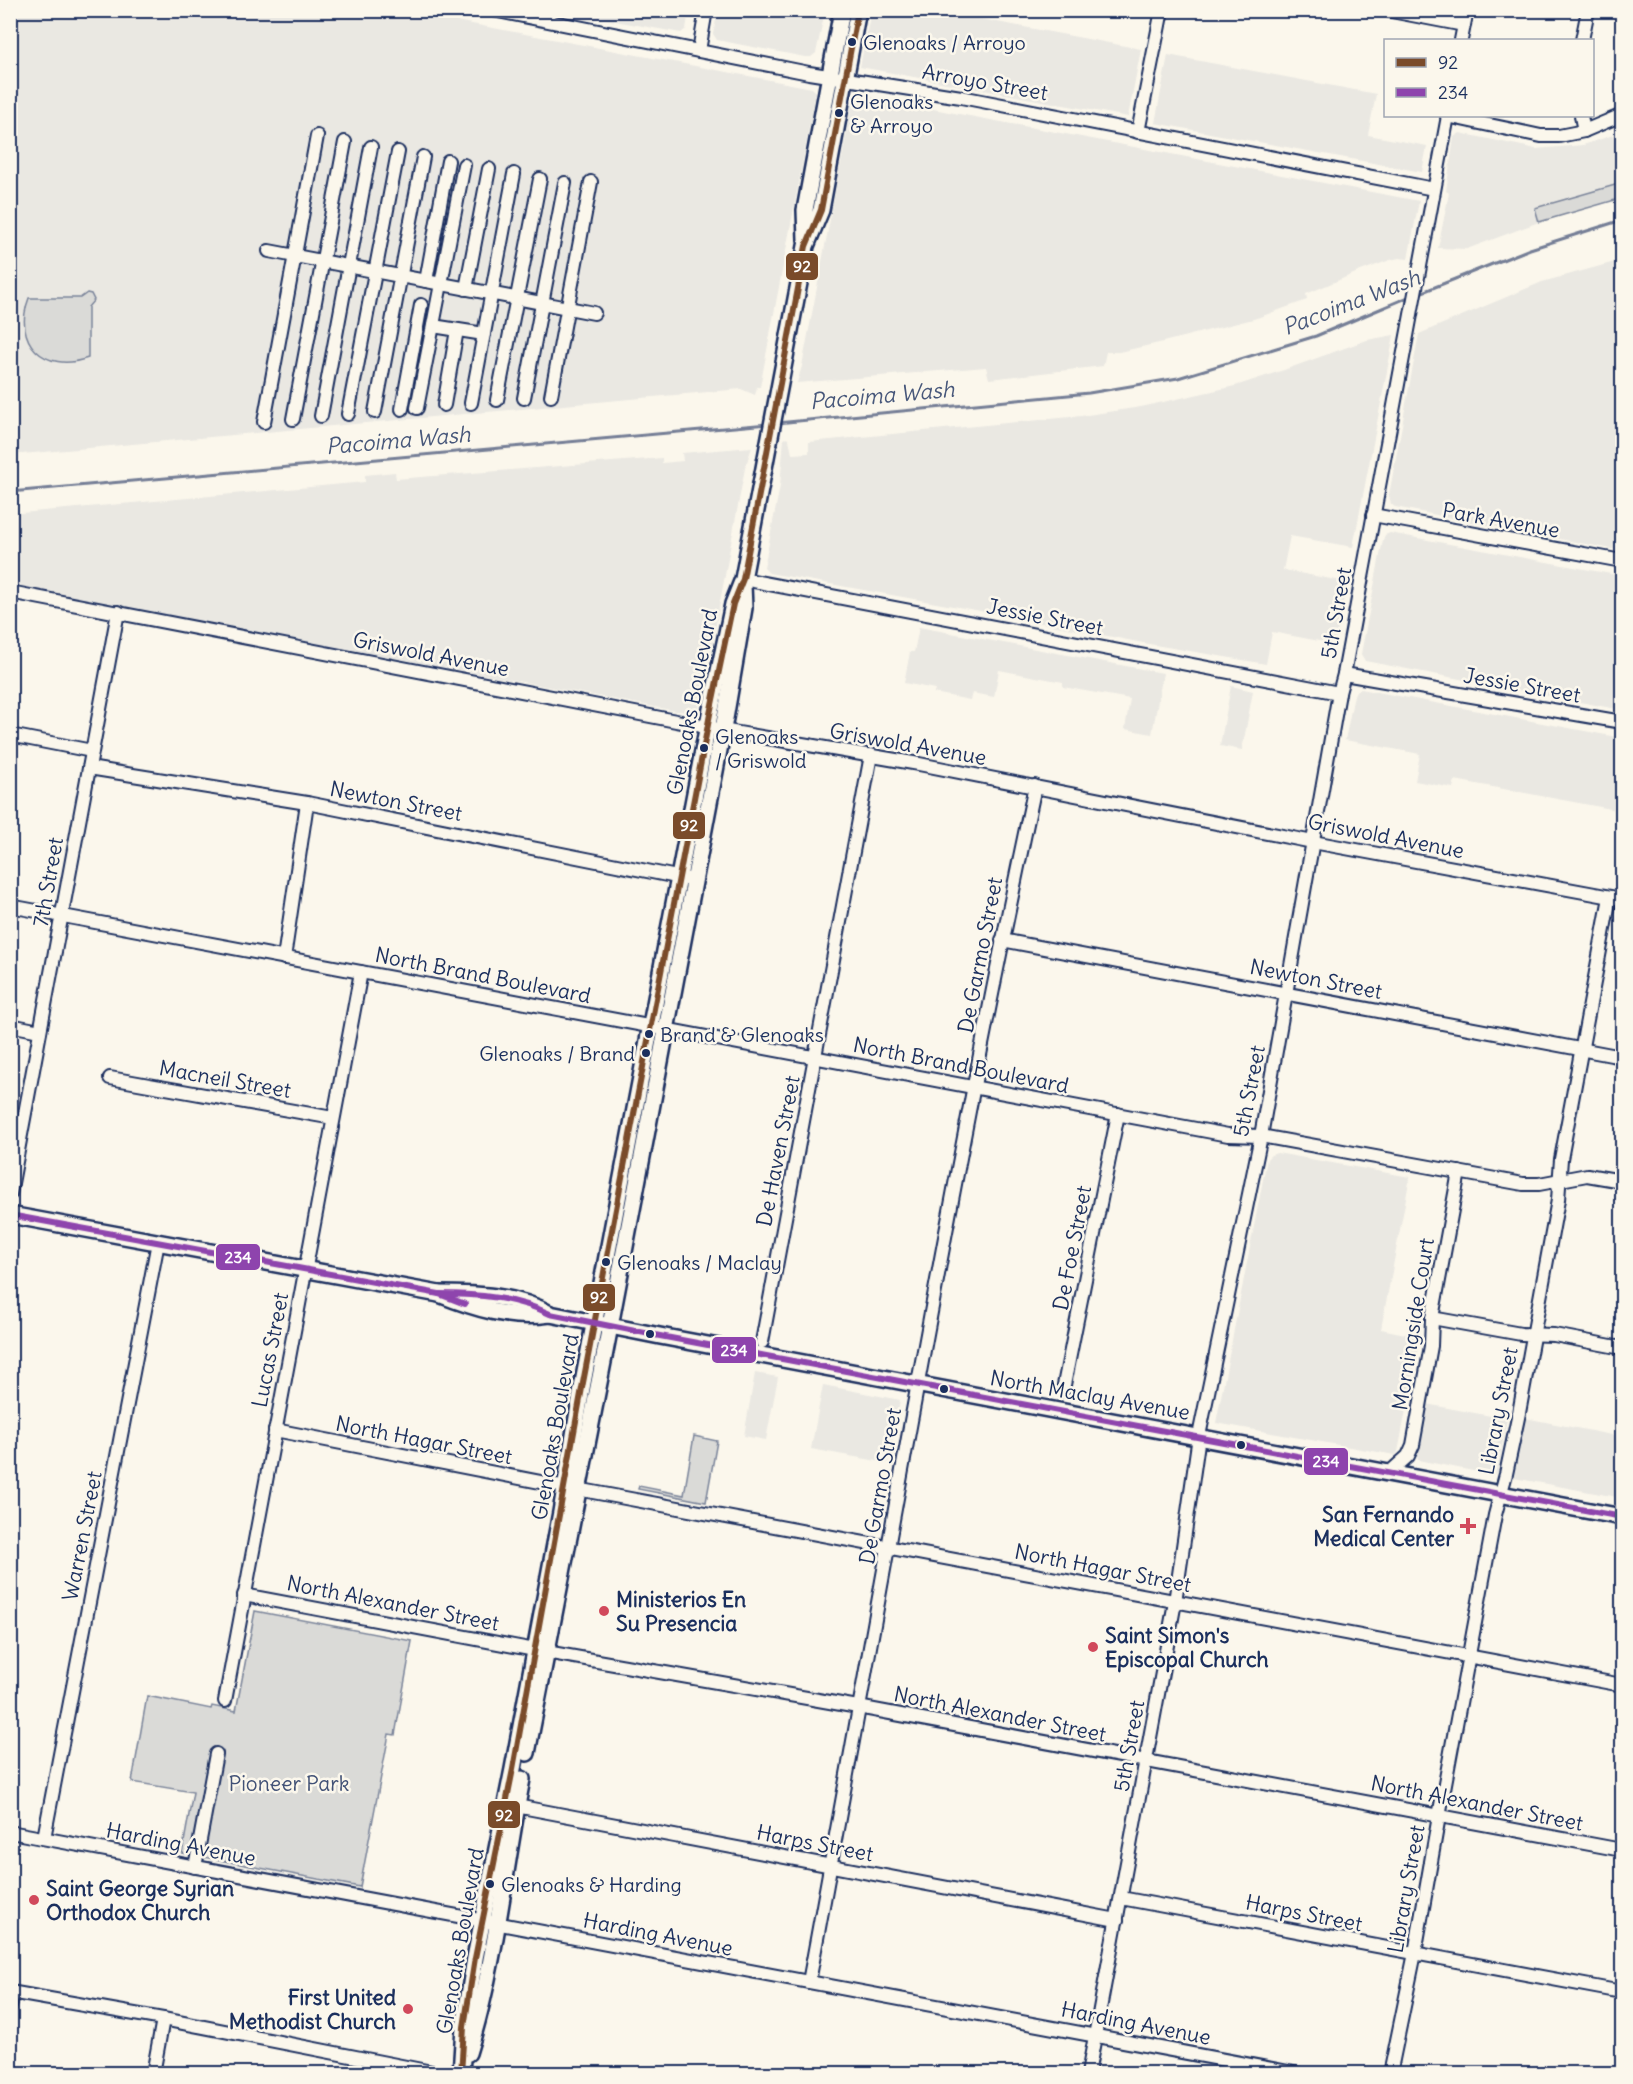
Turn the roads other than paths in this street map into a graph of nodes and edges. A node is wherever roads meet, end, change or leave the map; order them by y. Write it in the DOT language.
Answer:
graph roads {
  1 [pos="493,10"];
  2 [pos="706,10"];
  3 [pos="842,10"];
  4 [pos="858,10"];
  5 [pos="1162,10"];
  6 [pos="1386,10"];
  7 [pos="1467,10"];
  8 [pos="1588,10"];
  9 [pos="1464,26"];
  10 [pos="1461,39"];
  11 [pos="1582,39"];
  12 [pos="699,51"];
  13 [pos="829,76"];
  14 [pos="846,79"];
  15 [pos="1623,115"];
  16 [pos="1448,117"];
  17 [pos="1453,117"];
  18 [pos="1581,117"];
  19 [pos="1584,131"];
  20 [pos="1138,132"];
  21 [pos="317,136"];
  22 [pos="345,142"];
  23 [pos="371,147"];
  24 [pos="398,152"];
  25 [pos="423,157"];
  26 [pos="448,162"];
  27 [pos="464,165"];
  28 [pos="489,169"];
  29 [pos="514,174"];
  30 [pos="540,179"];
  31 [pos="591,182"];
  32 [pos="565,183"];
  33 [pos="1434,189"];
  34 [pos="806,246"];
  35 [pos="269,251"];
  36 [pos="295,256"];
  37 [pos="322,261"];
  38 [pos="349,266"];
  39 [pos="375,271"];
  40 [pos="400,276"];
  41 [pos="426,281"];
  42 [pos="441,284"];
  43 [pos="466,289"];
  44 [pos="491,294"];
  45 [pos="517,298"];
  46 [pos="542,303"];
  47 [pos="421,305"];
  48 [pos="568,308"];
  49 [pos="594,313"];
  50 [pos="433,326"];
  51 [pos="457,330"];
  52 [pos="484,334"];
  53 [pos="551,396"];
  54 [pos="524,398"];
  55 [pos="497,400"];
  56 [pos="471,403"];
  57 [pos="444,405"];
  58 [pos="417,408"];
  59 [pos="402,409"];
  60 [pos="375,412"];
  61 [pos="348,414"];
  62 [pos="321,417"];
  63 [pos="293,419"];
  64 [pos="264,422"];
  65 [pos="1373,515"];
  66 [pos="1623,561"];
  67 [pos="743,579"];
  68 [pos="10,592"];
  69 [pos="118,612"];
  70 [pos="1344,674"];
  71 [pos="1339,693"];
  72 [pos="1623,722"];
  73 [pos="707,727"];
  74 [pos="723,730"];
  75 [pos="10,735"];
  76 [pos="92,751"];
  77 [pos="871,755"];
  78 [pos="89,768"];
  79 [pos="1035,786"];
  80 [pos="306,803"];
  81 [pos="1313,842"];
  82 [pos="679,877"];
  83 [pos="694,880"];
  84 [pos="1616,898"];
  85 [pos="10,906"];
  86 [pos="62,916"];
  87 [pos="1002,940"];
  88 [pos="284,958"];
  89 [pos="361,972"];
  90 [pos="1287,993"];
  91 [pos="10,1025"];
  92 [pos="658,1028"];
  93 [pos="40,1031"];
  94 [pos="1582,1050"];
  95 [pos="815,1057"];
  96 [pos="1623,1057"];
  97 [pos="110,1078"];
  98 [pos="974,1087"];
  99 [pos="1118,1114"];
  100 [pos="333,1118"];
  101 [pos="1261,1136"];
  102 [pos="1459,1172"];
  103 [pos="1560,1180"];
  104 [pos="1623,1181"];
  105 [pos="10,1194"];
  106 [pos="10,1215"];
  107 [pos="158,1242"];
  108 [pos="305,1269"];
  109 [pos="1432,1318"];
  110 [pos="595,1322"];
  111 [pos="610,1326"];
  112 [pos="1533,1335"];
  113 [pos="762,1342"];
  114 [pos="1623,1348"];
  115 [pos="918,1384"];
  116 [pos="1064,1390"];
  117 [pos="275,1430"];
  118 [pos="1199,1436"];
  119 [pos="1389,1473"];
  120 [pos="571,1488"];
  121 [pos="1501,1494"];
  122 [pos="1623,1517"];
  123 [pos="888,1548"];
  124 [pos="244,1595"];
  125 [pos="1175,1602"];
  126 [pos="541,1651"];
  127 [pos="1469,1657"];
  128 [pos="1623,1685"];
  129 [pos="225,1701"];
  130 [pos="858,1707"];
  131 [pos="216,1754"];
  132 [pos="1146,1761"];
  133 [pos="512,1805"];
  134 [pos="1438,1816"];
  135 [pos="10,1832"];
  136 [pos="44,1838"];
  137 [pos="1623,1850"];
  138 [pos="831,1866"];
  139 [pos="195,1867"];
  140 [pos="1121,1898"];
  141 [pos="482,1920"];
  142 [pos="1117,1920"];
  143 [pos="498,1923"];
  144 [pos="1415,1953"];
  145 [pos="808,1982"];
  146 [pos="12,1992"];
  147 [pos="1623,1992"];
  148 [pos="10,2007"];
  149 [pos="163,2019"];
  150 [pos="1095,2036"];
  151 [pos="153,2073"];
  152 [pos="442,2073"];
  153 [pos="461,2073"];
  154 [pos="1088,2073"];
  155 [pos="1299,2073"];
  156 [pos="1390,2073"];
  1 -- 12 [label="street, Arroyo Street"];
  2 -- 12 [label="street"];
  3 -- 13 [label="main road, Glenoaks Boulevard"];
  4 -- 14 [label="main road, Glenoaks Boulevard"];
  5 -- 20 [label="street"];
  6 -- 9 [label="street"];
  7 -- 9 [label="street"];
  8 -- 11 [label="street"];
  9 -- 10 [label="street"];
  12 -- 13 [label="street, Arroyo Street"];
  13 -- 14 [label="street, Arroyo Street"];
  13 -- 34 [label="main road, Glenoaks Boulevard"];
  14 -- 20 [label="street, Arroyo Street"];
  14 -- 34 [label="main road, Glenoaks Boulevard"];
  15 -- 19 [label="street"];
  16 -- 33 [label="street, 5th Street"];
  17 -- 19 [label="street"];
  18 -- 19 [label="street"];
  20 -- 33 [label="street, Arroyo Street"];
  21 -- 36 [label="street"];
  22 -- 37 [label="street"];
  23 -- 38 [label="street"];
  24 -- 39 [label="street"];
  25 -- 40 [label="street"];
  26 -- 41 [label="street"];
  27 -- 42 [label="street"];
  28 -- 43 [label="street"];
  29 -- 44 [label="street"];
  30 -- 45 [label="street"];
  31 -- 48 [label="street"];
  32 -- 46 [label="street"];
  33 -- 65 [label="street, 5th Street"];
  34 -- 67 [label="main road, Glenoaks Boulevard"];
  35 -- 36 [label="street"];
  36 -- 37 [label="street"];
  36 -- 64 [label="street"];
  37 -- 38 [label="street"];
  37 -- 63 [label="street"];
  38 -- 39 [label="street"];
  38 -- 62 [label="street"];
  39 -- 40 [label="street"];
  39 -- 61 [label="street"];
  40 -- 41 [label="street"];
  40 -- 60 [label="street"];
  41 -- 42 [label="street"];
  42 -- 43 [label="street"];
  42 -- 50 [label="street"];
  43 -- 44 [label="street"];
  44 -- 45 [label="street"];
  44 -- 52 [label="street"];
  45 -- 46 [label="street"];
  45 -- 55 [label="street"];
  46 -- 48 [label="street"];
  46 -- 54 [label="street"];
  47 -- 59 [label="street"];
  48 -- 49 [label="street"];
  48 -- 53 [label="street"];
  50 -- 51 [label="street"];
  50 -- 58 [label="street"];
  51 -- 52 [label="street"];
  51 -- 57 [label="street"];
  52 -- 56 [label="street"];
  65 -- 66 [label="street, Park Avenue"];
  65 -- 70 [label="street, 5th Street"];
  67 -- 71 [label="street, Jessie Street"];
  67 -- 73 [label="main road, Glenoaks Boulevard"];
  67 -- 74 [label="main road, Glenoaks Boulevard"];
  68 -- 69 [label="street, Griswold Avenue"];
  69 -- 73 [label="street, Griswold Avenue"];
  69 -- 76 [label="street, 7th Street"];
  70 -- 71 [label="street, 5th Street"];
  70 -- 72 [label="street, Jessie Street"];
  71 -- 81 [label="street, 5th Street"];
  73 -- 74 [label="street, Griswold Avenue"];
  73 -- 82 [label="main road, Glenoaks Boulevard"];
  74 -- 77 [label="street, Griswold Avenue"];
  74 -- 83 [label="main road, Glenoaks Boulevard"];
  75 -- 76 [label="street"];
  76 -- 78 [label="street, 7th Street"];
  77 -- 79 [label="street, Griswold Avenue"];
  77 -- 95 [label="street, De Haven Street"];
  78 -- 80 [label="street, Newton Street"];
  78 -- 86 [label="street, 7th Street"];
  79 -- 81 [label="street, Griswold Avenue"];
  79 -- 87 [label="street, De Garmo Street"];
  80 -- 82 [label="street, Newton Street"];
  80 -- 88 [label="street"];
  81 -- 84 [label="street, Griswold Avenue"];
  81 -- 90 [label="street, 5th Street"];
  82 -- 83 [label="street, Newton Street"];
  82 -- 92 [label="main road, Glenoaks Boulevard"];
  83 -- 92 [label="main road, Glenoaks Boulevard"];
  84 -- 94 [label="street, Library Street"];
  85 -- 86 [label="street, North Brand Boulevard"];
  86 -- 88 [label="street, North Brand Boulevard"];
  86 -- 93 [label="street, 7th Street"];
  87 -- 90 [label="street, Newton Street"];
  87 -- 98 [label="street, De Garmo Street"];
  88 -- 89 [label="street, North Brand Boulevard"];
  89 -- 92 [label="street, North Brand Boulevard"];
  89 -- 100 [label="street, Lucas Street"];
  90 -- 94 [label="street, Newton Street"];
  90 -- 101 [label="street, 5th Street"];
  91 -- 93 [label="street"];
  92 -- 95 [label="street, North Brand Boulevard"];
  92 -- 110 [label="main road, Glenoaks Boulevard"];
  92 -- 111 [label="main road, Glenoaks Boulevard"];
  93 -- 105 [label="street, 7th Street"];
  94 -- 96 [label="street, Newton Street"];
  94 -- 103 [label="street, Library Street"];
  95 -- 98 [label="street, North Brand Boulevard"];
  95 -- 113 [label="street, De Haven Street"];
  97 -- 100 [label="street, Macneil Street"];
  98 -- 99 [label="street, North Brand Boulevard"];
  98 -- 115 [label="street, De Garmo Street"];
  99 -- 101 [label="street, North Brand Boulevard"];
  99 -- 116 [label="street, De Foe Street"];
  100 -- 108 [label="street, Lucas Street"];
  101 -- 102 [label="street, North Brand Boulevard"];
  101 -- 118 [label="street, 5th Street"];
  102 -- 103 [label="street, North Brand Boulevard"];
  102 -- 109 [label="street, Morningside Court"];
  103 -- 104 [label="street, North Brand Boulevard"];
  103 -- 112 [label="street, Library Street"];
  106 -- 107 [label="main road, North Maclay Avenue"];
  107 -- 108 [label="main road, North Maclay Avenue"];
  107 -- 136 [label="street, Warren Street"];
  108 -- 110 [label="main road, North Maclay Avenue"];
  108 -- 117 [label="street, Lucas Street"];
  109 -- 112 [label="street"];
  109 -- 119 [label="street, Morningside Court"];
  110 -- 111 [label="main road, North Maclay Avenue"];
  110 -- 120 [label="main road, Glenoaks Boulevard"];
  111 -- 115 [label="main road, North Maclay Avenue"];
  111 -- 120 [label="main road, Glenoaks Boulevard"];
  112 -- 114 [label="street"];
  112 -- 121 [label="street, Library Street"];
  115 -- 118 [label="main road, North Maclay Avenue"];
  115 -- 123 [label="street, De Garmo Street"];
  117 -- 120 [label="street, North Hagar Street"];
  117 -- 124 [label="street, Lucas Street"];
  118 -- 119 [label="main road, North Maclay Avenue"];
  118 -- 125 [label="street, 5th Street"];
  119 -- 121 [label="main road, North Maclay Avenue"];
  120 -- 123 [label="street, North Hagar Street"];
  120 -- 126 [label="main road, Glenoaks Boulevard"];
  121 -- 122 [label="main road, North Maclay Avenue"];
  121 -- 127 [label="street, Library Street"];
  123 -- 125 [label="street, North Hagar Street"];
  123 -- 130 [label="street, De Garmo Street"];
  124 -- 126 [label="street, North Alexander Street"];
  124 -- 129 [label="street, Lucas Street"];
  125 -- 127 [label="street, North Hagar Street"];
  125 -- 132 [label="street, 5th Street"];
  126 -- 130 [label="street, North Alexander Street"];
  126 -- 133 [label="main road, Glenoaks Boulevard"];
  127 -- 128 [label="street, North Hagar Street"];
  127 -- 134 [label="street, Library Street"];
  130 -- 132 [label="street, North Alexander Street"];
  130 -- 138 [label="street, De Garmo Street"];
  131 -- 139 [label="street"];
  132 -- 134 [label="street, North Alexander Street"];
  132 -- 140 [label="street, 5th Street"];
  133 -- 138 [label="street, Harps Street"];
  133 -- 141 [label="main road, Glenoaks Boulevard"];
  133 -- 143 [label="main road, Glenoaks Boulevard"];
  134 -- 137 [label="street, North Alexander Street"];
  134 -- 144 [label="street, Library Street"];
  135 -- 136 [label="street, Harding Avenue"];
  136 -- 139 [label="street, Harding Avenue"];
  138 -- 142 [label="street, Harps Street"];
  138 -- 145 [label="street, De Garmo Street"];
  139 -- 141 [label="street, Harding Avenue"];
  140 -- 142 [label="street, 5th Street"];
  140 -- 144 [label="street, Harps Street"];
  141 -- 143 [label="street, Harding Avenue"];
  141 -- 153 [label="main road, Glenoaks Boulevard"];
  142 -- 150 [label="street, 5th Street"];
  143 -- 145 [label="street, Harding Avenue"];
  143 -- 153 [label="main road, Glenoaks Boulevard"];
  144 -- 147 [label="street, Harps Street"];
  144 -- 156 [label="street, Library Street"];
  145 -- 150 [label="street, Harding Avenue"];
  146 -- 148 [label="street"];
  146 -- 149 [label="street"];
  149 -- 151 [label="street"];
  149 -- 152 [label="street"];
  150 -- 154 [label="street, 5th Street"];
  150 -- 155 [label="street, Harding Avenue"];
}
